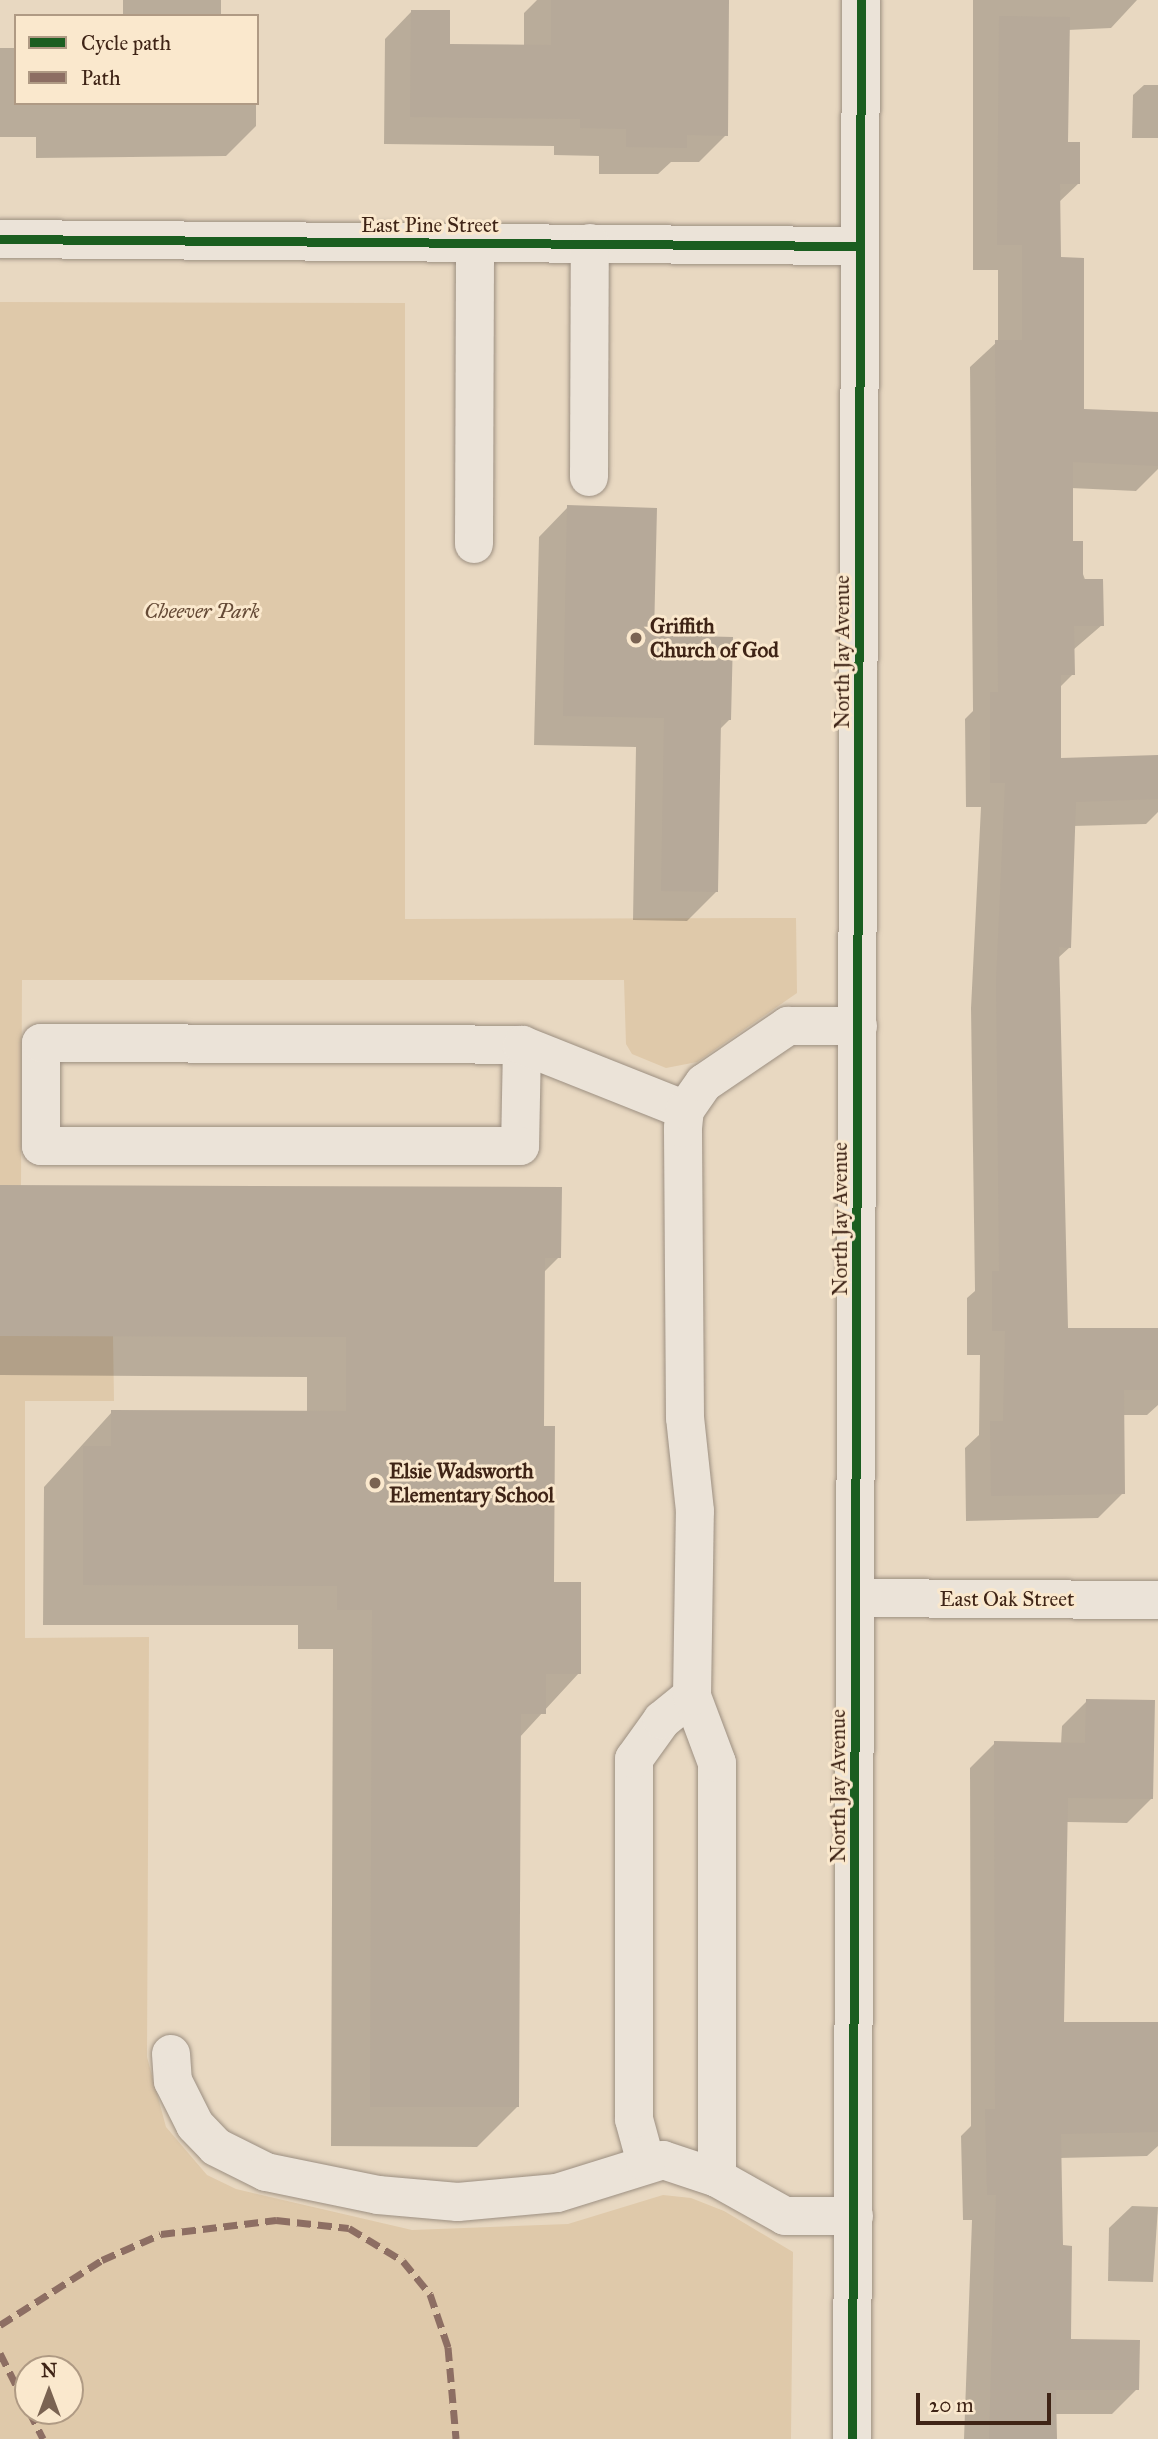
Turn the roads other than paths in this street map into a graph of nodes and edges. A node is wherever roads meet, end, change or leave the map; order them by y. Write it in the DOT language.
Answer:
graph roads {
  1 [pos="861,0"];
  2 [pos="0,239"];
  3 [pos="475,243"];
  4 [pos="590,243"];
  5 [pos="860,246"];
  6 [pos="589,477"];
  7 [pos="474,544"];
  8 [pos="858,1026"];
  9 [pos="522,1045"];
  10 [pos="685,1110"];
  11 [pos="856,1598"];
  12 [pos="1158,1600"];
  13 [pos="692,1696"];
  14 [pos="171,2054"];
  15 [pos="646,2163"];
  16 [pos="717,2178"];
  17 [pos="854,2216"];
  18 [pos="852,2439"];
  1 -- 5 [label="street, North Jay Avenue"];
  2 -- 3 [label="street, East Pine Street"];
  3 -- 4 [label="street, East Pine Street"];
  3 -- 7 [label="street"];
  4 -- 5 [label="street, East Pine Street"];
  4 -- 6 [label="street"];
  5 -- 8 [label="street, North Jay Avenue"];
  8 -- 10 [label="street"];
  8 -- 11 [label="street, North Jay Avenue"];
  9 -- 9 [label="street"];
  9 -- 10 [label="street"];
  10 -- 13 [label="street"];
  11 -- 12 [label="street, East Oak Street"];
  11 -- 17 [label="street, North Jay Avenue"];
  13 -- 15 [label="street"];
  13 -- 16 [label="street"];
  14 -- 15 [label="street"];
  15 -- 16 [label="street"];
  16 -- 17 [label="street"];
  17 -- 18 [label="street, North Jay Avenue"];
}
